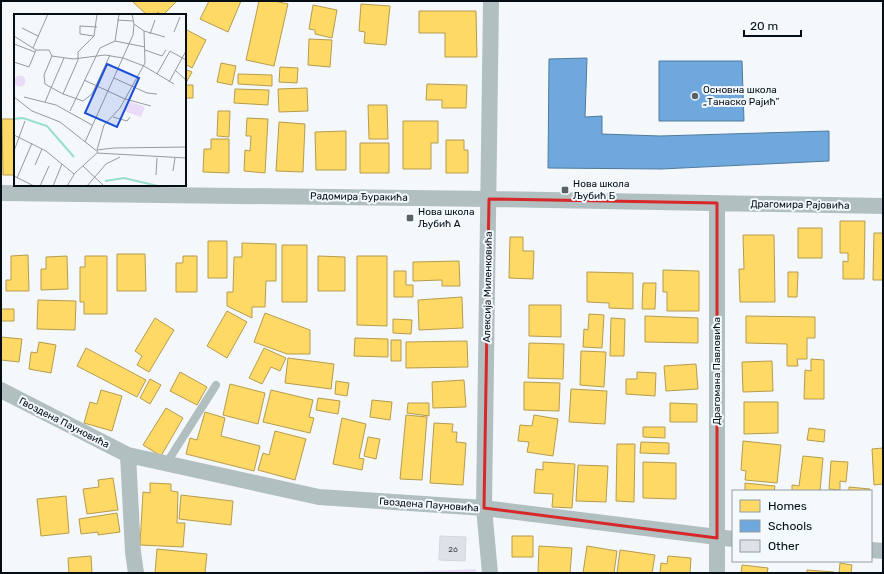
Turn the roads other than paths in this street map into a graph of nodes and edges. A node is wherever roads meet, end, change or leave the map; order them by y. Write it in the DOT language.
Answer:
graph roads {
  1 [pos="492,1"];
  2 [pos="1,192"];
  3 [pos="489,199"];
  4 [pos="717,203"];
  5 [pos="883,206"];
  6 [pos="216,385"];
  7 [pos="1,390"];
  8 [pos="128,455"];
  9 [pos="166,464"];
  10 [pos="484,508"];
  11 [pos="717,538"];
  12 [pos="732,539"];
  13 [pos="872,550"];
  14 [pos="883,551"];
  15 [pos="136,573"];
  16 [pos="490,573"];
  17 [pos="716,573"];
  1 -- 3 [label="street, Алексија Миленковића"];
  2 -- 3 [label="street, Радомира Ђуракића"];
  3 -- 4 [label="street, Радомира Ђуракића"];
  3 -- 10 [label="street, Алексија Миленковића"];
  4 -- 5 [label="street, Драгомира Рајовића"];
  4 -- 11 [label="street, Драгомана Павловића"];
  6 -- 9 [label="lane"];
  7 -- 8 [label="street, Гвоздена Пауновића"];
  8 -- 9 [label="street, Гвоздена Пауновића"];
  8 -- 15 [label="street"];
  9 -- 10 [label="street, Гвоздена Пауновића"];
  10 -- 11 [label="street, Гвоздена Пауновића"];
  10 -- 16 [label="street, Алексија Миленковића"];
  11 -- 12 [label="street, Гвоздена Пауновића"];
  11 -- 17 [label="street, Драгомана Павловића"];
  13 -- 14 [label="street"];
}
